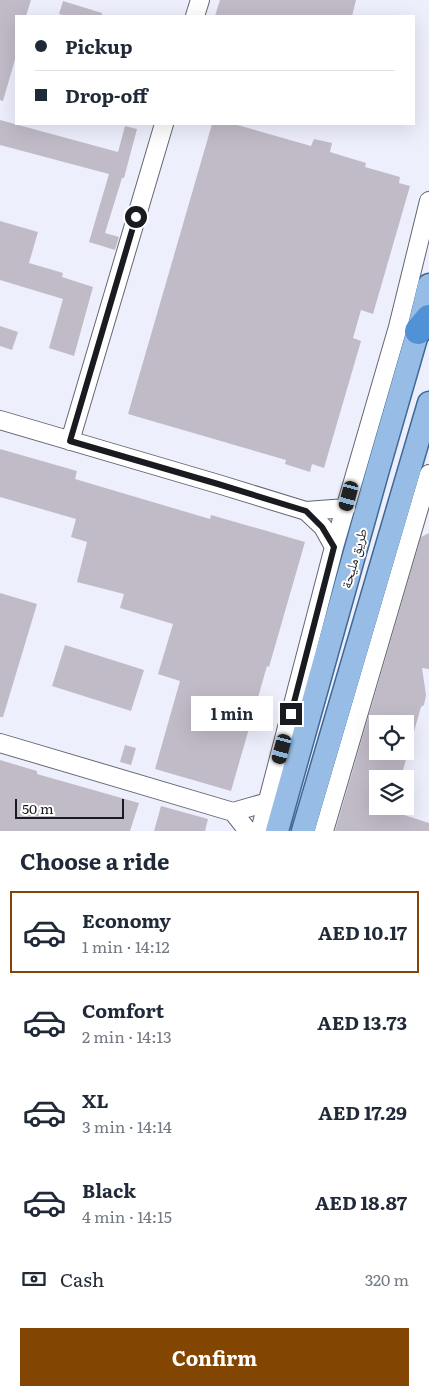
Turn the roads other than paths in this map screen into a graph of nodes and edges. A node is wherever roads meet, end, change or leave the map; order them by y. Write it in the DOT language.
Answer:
graph roads {
  1 [pos="200,0"];
  2 [pos="195,15"];
  3 [pos="164,125"];
  4 [pos="429,202"];
  5 [pos="429,285"];
  6 [pos="424,324"];
  7 [pos="429,403"];
  8 [pos="0,420"];
  9 [pos="70,441"];
  10 [pos="429,474"];
  11 [pos="346,508"];
  12 [pos="306,511"];
  13 [pos="422,521"];
  14 [pos="334,547"];
  15 [pos="0,743"];
  16 [pos="268,802"];
  17 [pos="233,812"];
  18 [pos="248,831"];
  19 [pos="260,831"];
  20 [pos="276,831"];
  21 [pos="303,831"];
  22 [pos="324,831"];
  1 -- 2 [label="street"];
  3 -- 9 [label="street"];
  4 -- 11 [label="street"];
  5 -- 6 [label="main road, طريق مليحة"];
  6 -- 20 [label="main road, طريق مليحة"];
  7 -- 21 [label="main road, طريق مليحة"];
  8 -- 9 [label="street"];
  9 -- 12 [label="street"];
  10 -- 13 [label="street"];
  11 -- 12 [label="street"];
  11 -- 14 [label="street"];
  12 -- 14 [label="street"];
  13 -- 22 [label="street"];
  14 -- 16 [label="street"];
  15 -- 17 [label="street"];
  16 -- 17 [label="street"];
  16 -- 19 [label="street"];
  17 -- 18 [label="street"];
}
